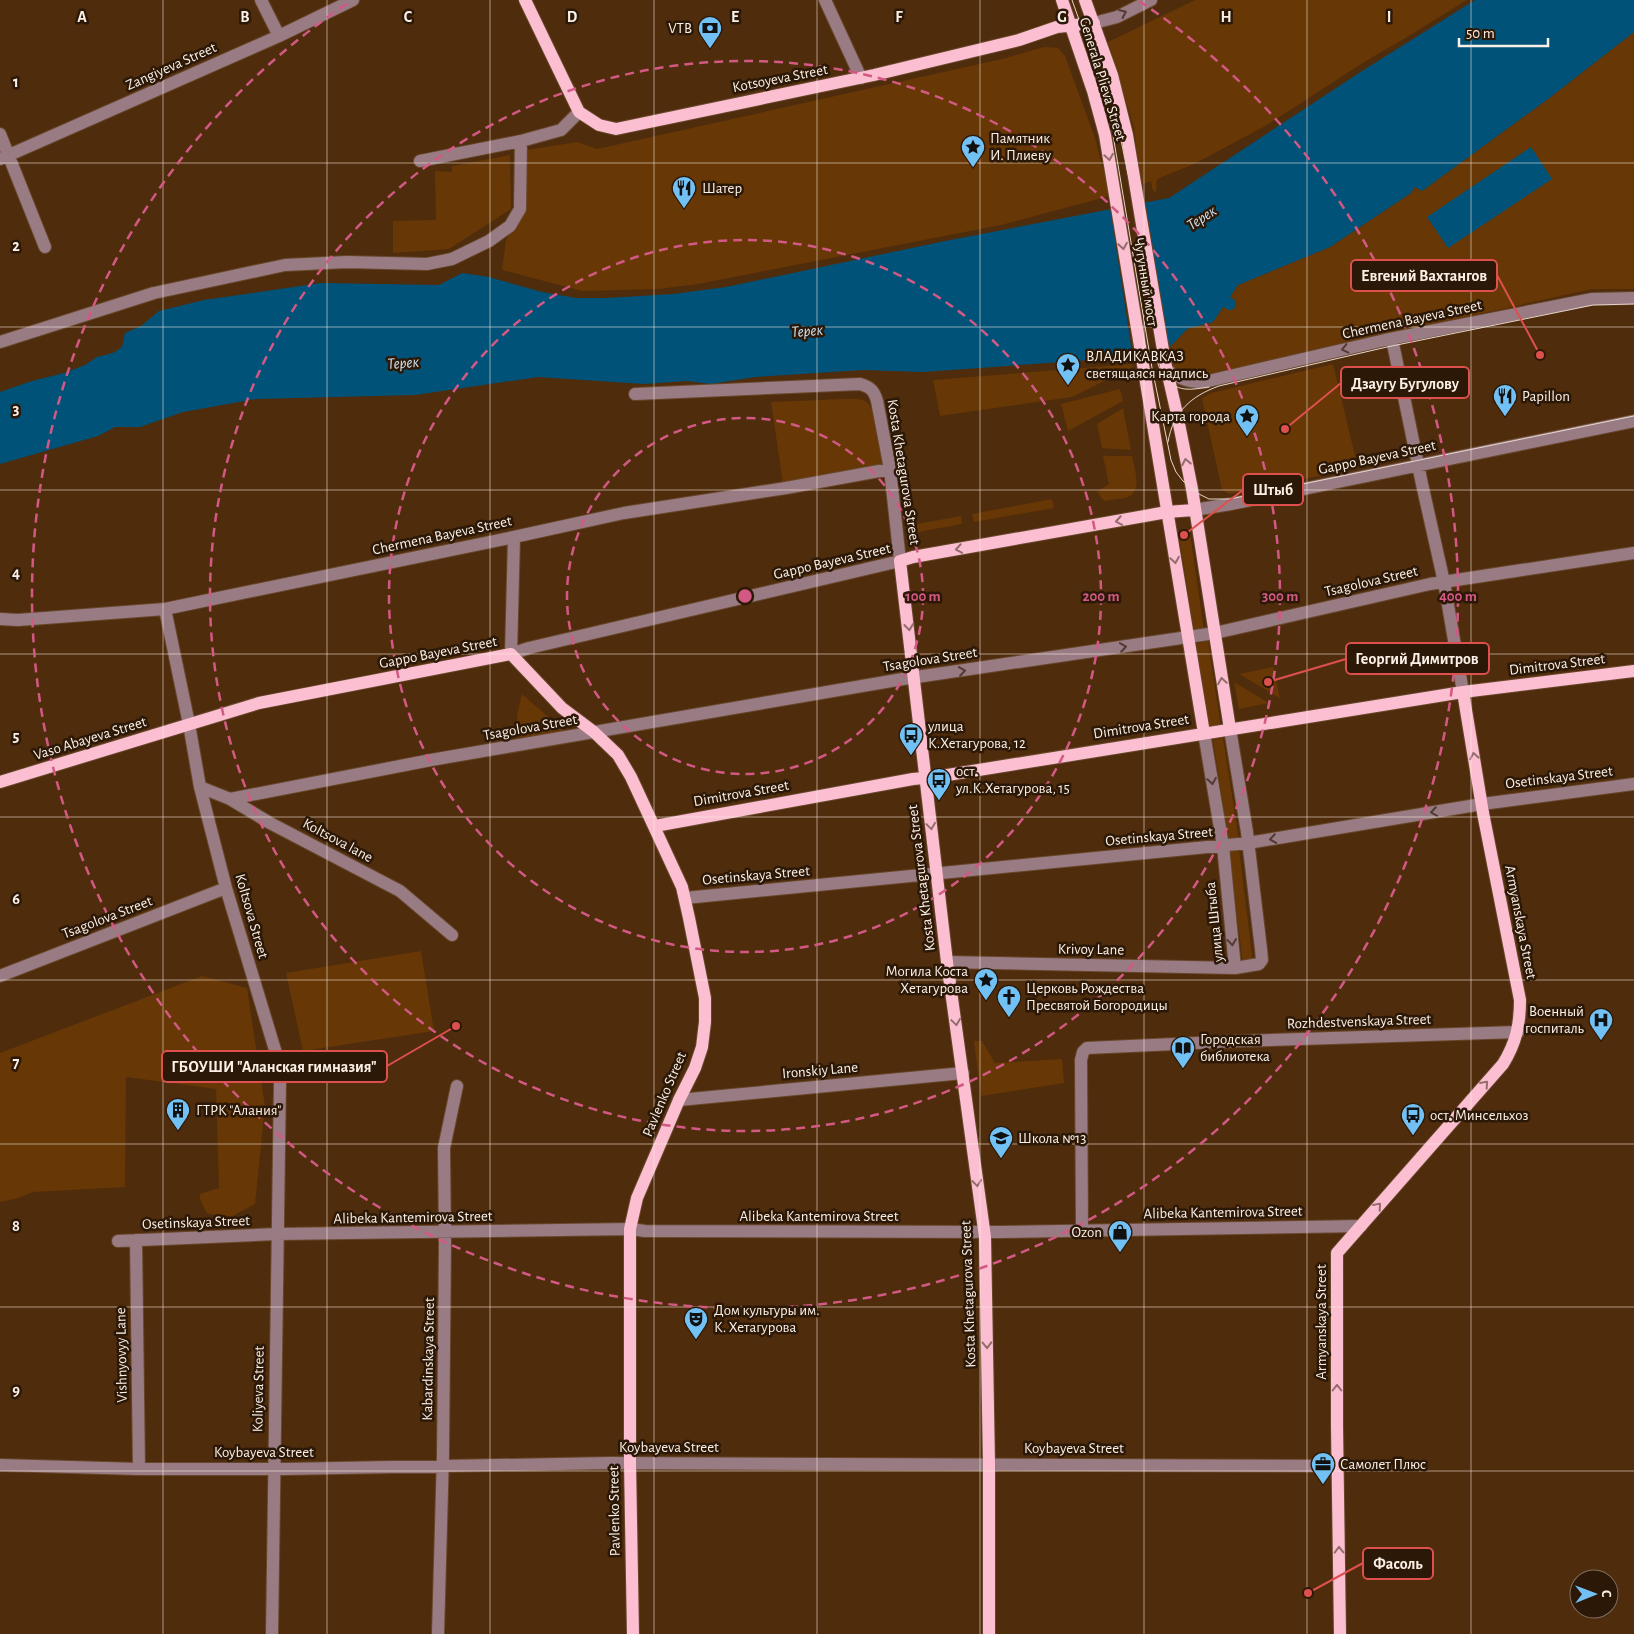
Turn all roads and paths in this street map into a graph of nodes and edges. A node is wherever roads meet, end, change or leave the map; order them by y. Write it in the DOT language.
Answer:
graph roads {
  1 [pos="261,0"];
  2 [pos="353,0"];
  3 [pos="525,0"];
  4 [pos="825,0"];
  5 [pos="1062,0"];
  6 [pos="1085,0"];
  7 [pos="1150,0"];
  8 [pos="1094,23"];
  9 [pos="1070,26"];
  10 [pos="279,36"];
  11 [pos="861,78"];
  12 [pos="579,112"];
  13 [pos="0,134"];
  14 [pos="521,141"];
  15 [pos="4,157"];
  16 [pos="420,161"];
  17 [pos="1136,192"];
  18 [pos="1115,198"];
  19 [pos="45,247"];
  20 [pos="1634,298"];
  21 [pos="1392,339"];
  22 [pos="0,342"];
  23 [pos="1166,366"];
  24 [pos="635,394"];
  25 [pos="1634,421"];
  26 [pos="1418,465"];
  27 [pos="890,470"];
  28 [pos="1194,510"];
  29 [pos="1167,512"];
  30 [pos="514,537"];
  31 [pos="1634,553"];
  32 [pos="900,561"];
  33 [pos="1444,582"];
  34 [pos="165,609"];
  35 [pos="0,619"];
  36 [pos="1215,633"];
  37 [pos="1188,637"];
  38 [pos="511,654"];
  39 [pos="1634,671"];
  40 [pos="914,678"];
  41 [pos="1463,692"];
  42 [pos="189,724"];
  43 [pos="1230,729"];
  44 [pos="594,732"];
  45 [pos="1204,733"];
  46 [pos="925,778"];
  47 [pos="0,782"];
  48 [pos="1634,784"];
  49 [pos="200,787"];
  50 [pos="230,799"];
  51 [pos="1482,804"];
  52 [pos="655,826"];
  53 [pos="1248,843"];
  54 [pos="1222,846"];
  55 [pos="938,873"];
  56 [pos="226,888"];
  57 [pos="685,898"];
  58 [pos="452,935"];
  59 [pos="947,962"];
  60 [pos="1235,968"];
  61 [pos="0,976"];
  62 [pos="1518,1032"];
  63 [pos="963,1074"];
  64 [pos="457,1086"];
  65 [pos="680,1100"];
  66 [pos="1361,1226"];
  67 [pos="630,1229"];
  68 [pos="1082,1231"];
  69 [pos="984,1232"];
  70 [pos="445,1233"];
  71 [pos="276,1234"];
  72 [pos="136,1240"];
  73 [pos="118,1241"];
  74 [pos="630,1463"];
  75 [pos="989,1464"];
  76 [pos="0,1465"];
  77 [pos="442,1466"];
  78 [pos="1338,1466"];
  79 [pos="139,1469"];
  80 [pos="273,1469"];
  81 [pos="272,1634"];
  82 [pos="438,1634"];
  83 [pos="633,1634"];
  84 [pos="989,1634"];
  85 [pos="1340,1634"];
  1 -- 10 [label="street"];
  2 -- 10 [label="street, Zangiyeva Street"];
  3 -- 12 [label="main road"];
  4 -- 11 [label="street"];
  5 -- 9 [label="main road, Generala Plieva Street"];
  6 -- 8 [label="main road, Generala Plieva Street"];
  8 -- 7 [label="street, Kotsoyeva Street, one-way"];
  8 -- 9 [label="main road, Kotsoyeva Street"];
  8 -- 17 [label="main road, Generala Plieva Street"];
  9 -- 11 [label="main road, Kotsoyeva Street"];
  9 -- 18 [label="main road, Generala Plieva Street, one-way"];
  10 -- 15 [label="street, Zangiyeva Street"];
  11 -- 12 [label="main road, Kotsoyeva Street"];
  12 -- 14 [label="street"];
  13 -- 15 [label="street"];
  14 -- 16 [label="street"];
  14 -- 22 [label="street"];
  15 -- 19 [label="street"];
  17 -- 23 [label="main road, Чугунный мост"];
  18 -- 29 [label="main road, Чугунный мост, one-way"];
  20 -- 21 [label="street, Chermena Bayeva Street"];
  21 -- 23 [label="street, Chermena Bayeva Street, one-way"];
  21 -- 26 [label="street, Armyanskaya Street"];
  28 -- 23 [label="main road, Чугунный мост, one-way"];
  24 -- 27 [label="street, Kosta Khetagurova Street"];
  25 -- 26 [label="street, Gappo Bayeva Street"];
  26 -- 28 [label="street, Gappo Bayeva Street"];
  26 -- 33 [label="street, Armyanskaya Street"];
  27 -- 30 [label="street, Chermena Bayeva Street"];
  27 -- 32 [label="street, Kosta Khetagurova Street"];
  28 -- 29 [label="main road, Gappo Bayeva Street"];
  28 -- 36 [label="main road, улица Штыба"];
  29 -- 32 [label="main road, Gappo Bayeva Street, one-way"];
  29 -- 37 [label="main road, улица Штыба, one-way"];
  30 -- 34 [label="street, Chermena Bayeva Street"];
  30 -- 38 [label="street"];
  31 -- 33 [label="street, Tsagolova Street"];
  32 -- 38 [label="street, Gappo Bayeva Street"];
  32 -- 40 [label="main road, Kosta Khetagurova Street, one-way"];
  33 -- 36 [label="street, Tsagolova Street"];
  33 -- 41 [label="street, Armyanskaya Street"];
  34 -- 35 [label="street, Chermena Bayeva Street"];
  34 -- 42 [label="street, Koltsova Street"];
  36 -- 37 [label="street, Tsagolova Street"];
  43 -- 36 [label="main road, улица Штыба, one-way"];
  40 -- 37 [label="street, Tsagolova Street, one-way"];
  37 -- 45 [label="main road, улица Штыба"];
  38 -- 42 [label="main road, Gappo Bayeva Street"];
  38 -- 44 [label="main road, Pavlenko Street"];
  39 -- 41 [label="main road, Dimitrova Street"];
  40 -- 44 [label="street, Tsagolova Street"];
  40 -- 46 [label="main road, Kosta Khetagurova Street"];
  41 -- 43 [label="main road, Dimitrova Street"];
  51 -- 41 [label="main road, Armyanskaya Street, one-way"];
  42 -- 47 [label="main road, Vaso Abayeva Street"];
  42 -- 49 [label="street, Koltsova Street"];
  43 -- 45 [label="main road, Dimitrova Street"];
  43 -- 53 [label="street, улица Штыба"];
  44 -- 50 [label="street, Tsagolova Street"];
  44 -- 52 [label="main road, Pavlenko Street"];
  45 -- 46 [label="main road, Dimitrova Street"];
  45 -- 54 [label="street, улица Штыба, one-way"];
  46 -- 52 [label="main road, Dimitrova Street"];
  46 -- 55 [label="main road, Kosta Khetagurova Street, one-way"];
  48 -- 51 [label="street, Osetinskaya Street"];
  49 -- 50 [label="street, Koltsova lane"];
  49 -- 56 [label="street, Koltsova Street"];
  50 -- 58 [label="street, Koltsova lane"];
  51 -- 53 [label="street, Osetinskaya Street, one-way"];
  51 -- 62 [label="main road, Armyanskaya Street"];
  52 -- 57 [label="main road, Pavlenko Street"];
  53 -- 54 [label="street, Osetinskaya Street"];
  53 -- 60 [label="street, улица Штыба"];
  54 -- 55 [label="street, Osetinskaya Street"];
  54 -- 60 [label="street, улица Штыба, one-way"];
  55 -- 57 [label="street, Osetinskaya Street"];
  55 -- 59 [label="main road, Kosta Khetagurova Street"];
  56 -- 61 [label="street, Tsagolova Street"];
  56 -- 71 [label="street, Koltsova Street"];
  57 -- 65 [label="main road, Pavlenko Street"];
  59 -- 60 [label="street, Krivoy Lane"];
  59 -- 63 [label="main road, Kosta Khetagurova Street, one-way"];
  66 -- 62 [label="main road, Armyanskaya Street, one-way"];
  62 -- 68 [label="street, Rozhdestvenskaya Street"];
  63 -- 65 [label="street, Ironskiy Lane"];
  63 -- 69 [label="main road, Kosta Khetagurova Street, one-way"];
  64 -- 70 [label="street, Kabardinskaya Street"];
  65 -- 67 [label="main road, Pavlenko Street"];
  66 -- 68 [label="street, Alibeka Kantemirova Street"];
  78 -- 66 [label="main road, Armyanskaya Street, one-way"];
  67 -- 69 [label="street, Alibeka Kantemirova Street"];
  67 -- 70 [label="street, Alibeka Kantemirova Street"];
  67 -- 74 [label="main road, Pavlenko Street"];
  68 -- 69 [label="street, Alibeka Kantemirova Street"];
  69 -- 75 [label="main road, Kosta Khetagurova Street, one-way"];
  70 -- 71 [label="street, Alibeka Kantemirova Street"];
  70 -- 77 [label="street, Kabardinskaya Street"];
  71 -- 72 [label="street, Osetinskaya Street"];
  71 -- 80 [label="street, Koliyeva Street"];
  72 -- 73 [label="street, Osetinskaya Street"];
  72 -- 79 [label="street, Vishnyovyy Lane"];
  74 -- 75 [label="street, Koybayeva Street"];
  74 -- 77 [label="street, Koybayeva Street"];
  74 -- 83 [label="main road, Pavlenko Street"];
  75 -- 78 [label="street, Koybayeva Street"];
  75 -- 84 [label="main road, Kosta Khetagurova Street"];
  76 -- 79 [label="street, Koybayeva Street"];
  77 -- 80 [label="street, Koybayeva Street"];
  77 -- 82 [label="street, Kabardinskaya Street"];
  85 -- 78 [label="main road, Armyanskaya Street, one-way"];
  79 -- 80 [label="street, Koybayeva Street"];
  80 -- 81 [label="street, Koliyeva Street"];
}
